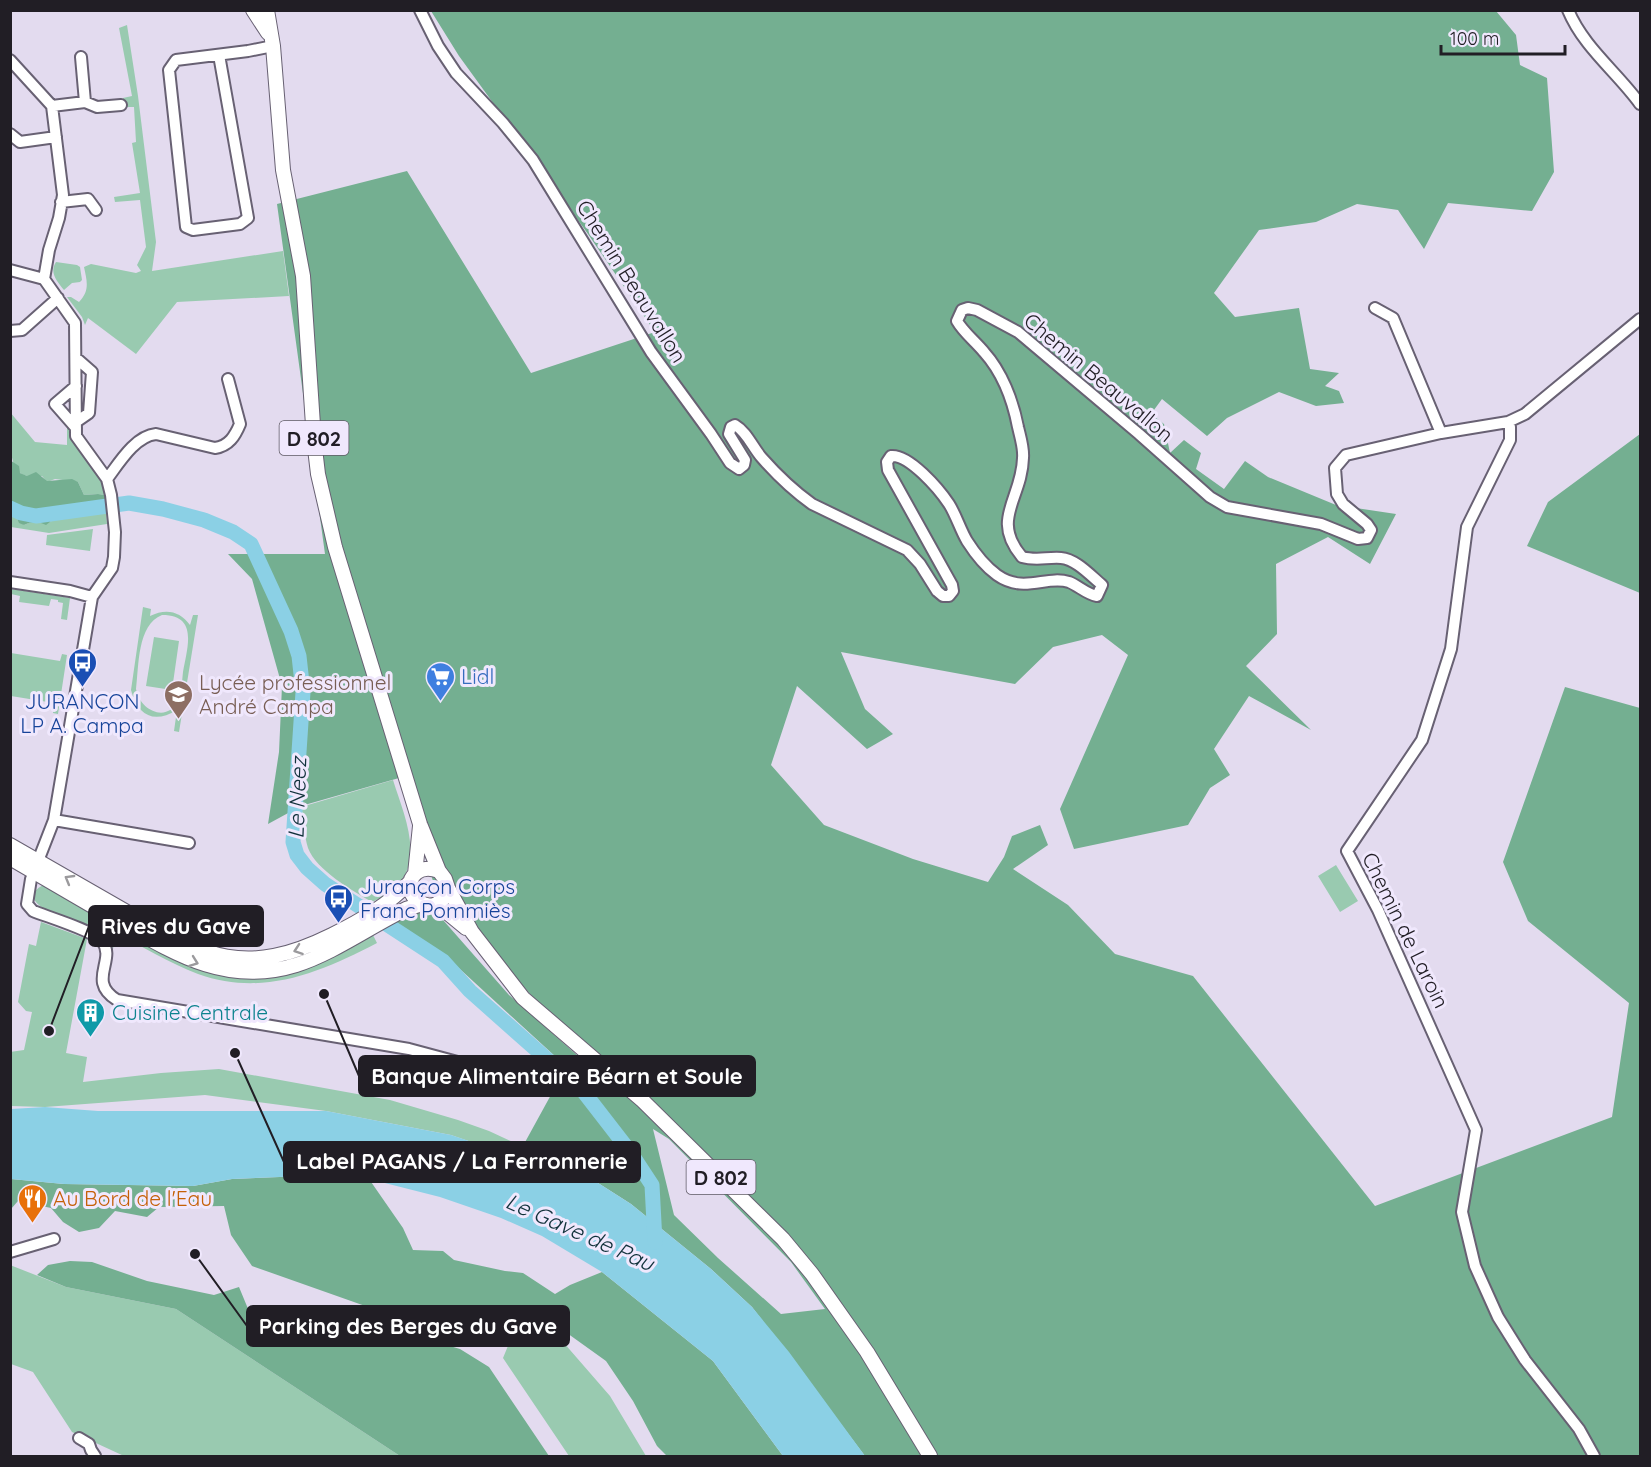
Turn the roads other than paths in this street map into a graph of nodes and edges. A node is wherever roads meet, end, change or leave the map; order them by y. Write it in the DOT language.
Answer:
graph roads {
  1 [pos="253,10"];
  2 [pos="267,10"];
  3 [pos="420,10"];
  4 [pos="1568,10"];
  5 [pos="272,42"];
  6 [pos="219,55"];
  7 [pos="81,57"];
  8 [pos="10,60"];
  9 [pos="85,102"];
  10 [pos="1641,104"];
  11 [pos="122,105"];
  12 [pos="52,106"];
  13 [pos="11,129"];
  14 [pos="56,137"];
  15 [pos="61,202"];
  16 [pos="96,210"];
  17 [pos="10,270"];
  18 [pos="44,279"];
  19 [pos="58,298"];
  20 [pos="1375,308"];
  21 [pos="1641,319"];
  22 [pos="10,331"];
  23 [pos="76,358"];
  24 [pos="228,379"];
  25 [pos="76,386"];
  26 [pos="1508,422"];
  27 [pos="76,425"];
  28 [pos="1441,433"];
  29 [pos="107,479"];
  30 [pos="10,582"];
  31 [pos="92,597"];
  32 [pos="54,820"];
  33 [pos="420,824"];
  34 [pos="189,843"];
  35 [pos="10,845"];
  36 [pos="10,858"];
  37 [pos="35,866"];
  38 [pos="439,871"];
  39 [pos="413,878"];
  40 [pos="448,888"];
  41 [pos="428,904"];
  42 [pos="388,911"];
  43 [pos="472,932"];
  44 [pos="499,1066"];
  45 [pos="54,1239"];
  46 [pos="10,1252"];
  47 [pos="79,1438"];
  48 [pos="95,1456"];
  49 [pos="930,1456"];
  50 [pos="1594,1456"];
  1 -- 5 [label="main road, D 802"];
  2 -- 5 [label="main road, D 802"];
  3 -- 28 [label="street, Chemin Beauvallon"];
  4 -- 10 [label="street"];
  5 -- 6 [label="street"];
  5 -- 33 [label="main road, D 802"];
  6 -- 6 [label="street"];
  7 -- 9 [label="street"];
  8 -- 12 [label="street"];
  9 -- 11 [label="street"];
  9 -- 12 [label="street"];
  12 -- 14 [label="street"];
  13 -- 14 [label="street"];
  14 -- 15 [label="street"];
  15 -- 16 [label="street"];
  15 -- 18 [label="street"];
  17 -- 18 [label="street"];
  18 -- 19 [label="street"];
  19 -- 22 [label="street"];
  19 -- 23 [label="street"];
  20 -- 28 [label="street"];
  21 -- 26 [label="street"];
  23 -- 25 [label="street"];
  23 -- 27 [label="street"];
  24 -- 29 [label="street"];
  25 -- 27 [label="street"];
  25 -- 27 [label="street"];
  26 -- 28 [label="street, Chemin Beauvallon"];
  26 -- 50 [label="street, Chemin de Laroin"];
  27 -- 29 [label="street"];
  29 -- 31 [label="street"];
  30 -- 31 [label="street"];
  31 -- 32 [label="street"];
  32 -- 34 [label="street"];
  32 -- 37 [label="street"];
  33 -- 38 [label="main road, D 802"];
  33 -- 39 [label="main road, D 802"];
  35 -- 37 [label="main road"];
  36 -- 37 [label="main road"];
  37 -- 42 [label="main road"];
  37 -- 44 [label="street"];
  38 -- 39 [label="main road"];
  38 -- 40 [label="main road"];
  39 -- 41 [label="main road"];
  39 -- 42 [label="main road"];
  40 -- 41 [label="main road"];
  40 -- 43 [label="main road, D 802"];
  41 -- 42 [label="main road"];
  41 -- 43 [label="main road, D 802"];
  43 -- 49 [label="main road, D 802"];
  45 -- 46 [label="street"];
  47 -- 48 [label="street"];
}
